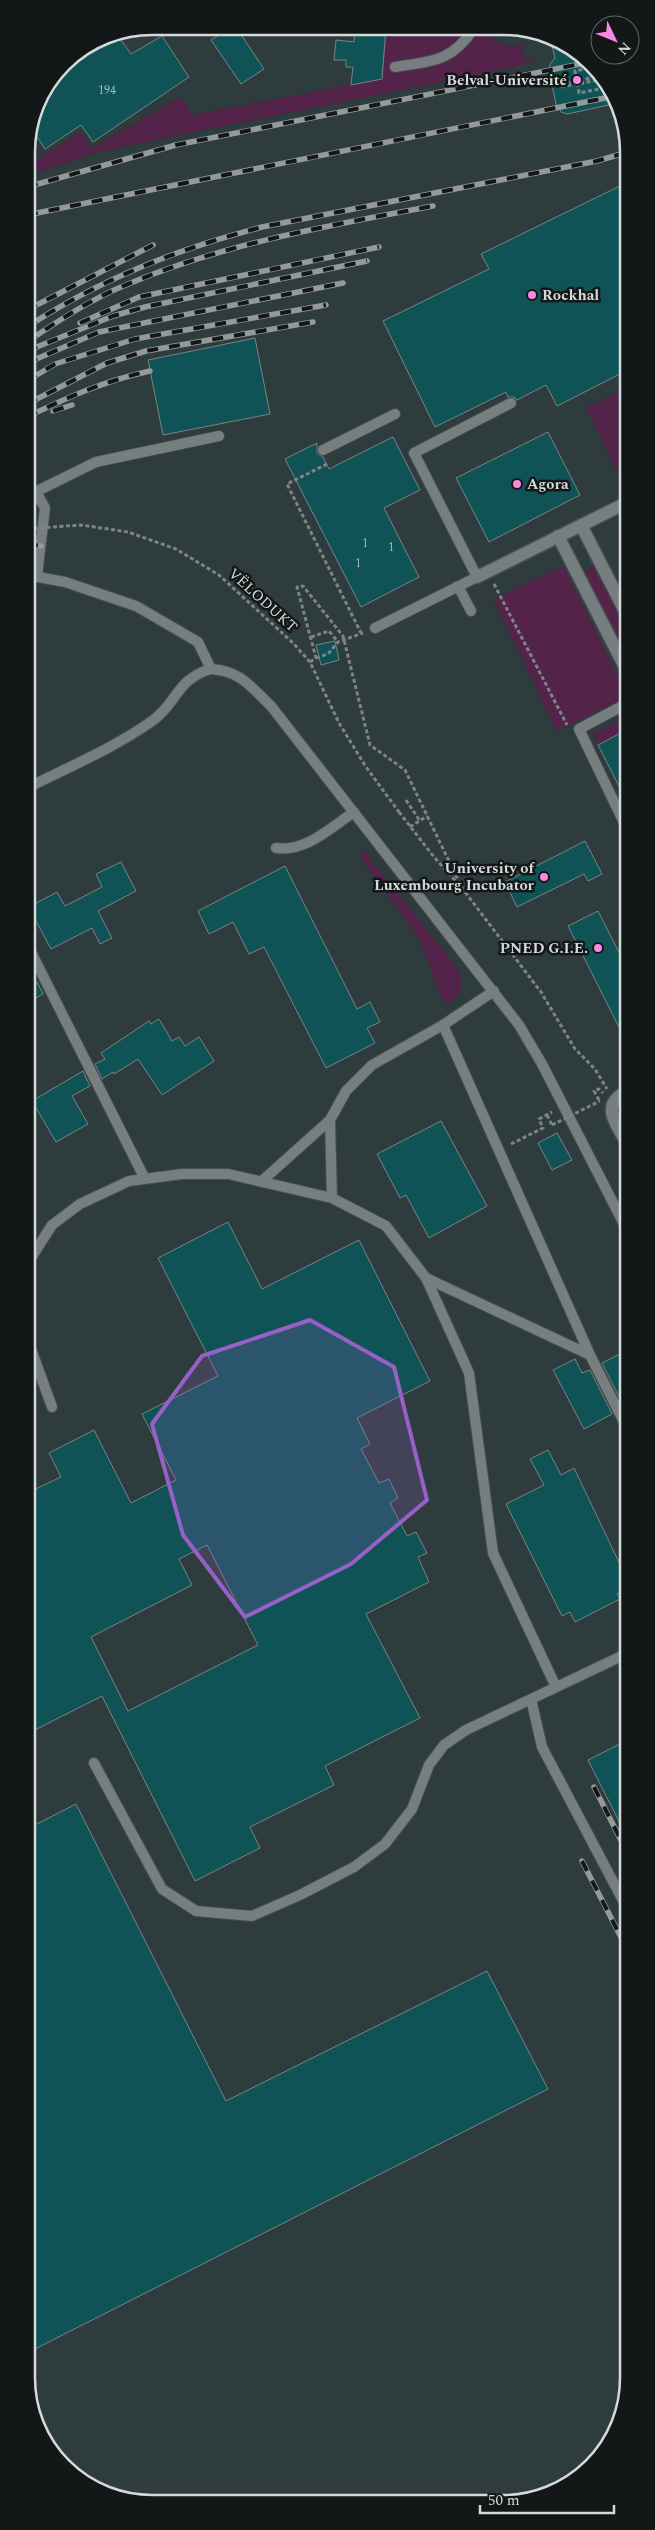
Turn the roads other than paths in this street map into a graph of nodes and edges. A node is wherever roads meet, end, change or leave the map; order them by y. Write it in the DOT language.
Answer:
graph roads {
  1 [pos="468,35"];
  2 [pos="395,67"];
  3 [pos="511,403"];
  4 [pos="395,414"];
  5 [pos="219,436"];
  6 [pos="323,450"];
  7 [pos="35,492"];
  8 [pos="35,497"];
  9 [pos="620,506"];
  10 [pos="581,525"];
  11 [pos="558,536"];
  12 [pos="35,550"];
  13 [pos="482,574"];
  14 [pos="35,577"];
  15 [pos="458,586"];
  16 [pos="620,601"];
  17 [pos="471,611"];
  18 [pos="375,628"];
  19 [pos="620,657"];
  20 [pos="211,669"];
  21 [pos="620,707"];
  22 [pos="35,784"];
  23 [pos="354,812"];
  24 [pos="620,814"];
  25 [pos="276,848"];
  26 [pos="35,960"];
  27 [pos="494,991"];
  28 [pos="443,1025"];
  29 [pos="620,1095"];
  30 [pos="330,1120"];
  31 [pos="620,1130"];
  32 [pos="145,1179"];
  33 [pos="263,1180"];
  34 [pos="332,1198"];
  35 [pos="620,1216"];
  36 [pos="35,1252"];
  37 [pos="426,1278"];
  38 [pos="590,1355"];
  39 [pos="35,1360"];
  40 [pos="52,1406"];
  41 [pos="620,1414"];
  42 [pos="620,1657"];
  43 [pos="556,1687"];
  44 [pos="531,1699"];
  45 [pos="94,1763"];
  46 [pos="620,1895"];
  1 -- 2 [label="lane"];
  3 -- 13 [label="lane"];
  4 -- 6 [label="lane"];
  5 -- 7 [label="lane"];
  8 -- 12 [label="lane"];
  9 -- 10 [label="street"];
  10 -- 11 [label="street"];
  10 -- 16 [label="street"];
  11 -- 13 [label="street"];
  11 -- 19 [label="street"];
  13 -- 15 [label="lane"];
  14 -- 20 [label="lane"];
  15 -- 17 [label="lane"];
  15 -- 18 [label="lane"];
  20 -- 22 [label="lane"];
  20 -- 23 [label="lane"];
  21 -- 24 [label="lane"];
  23 -- 25 [label="lane"];
  23 -- 27 [label="lane"];
  26 -- 32 [label="lane"];
  27 -- 28 [label="lane"];
  27 -- 35 [label="lane"];
  28 -- 30 [label="lane"];
  28 -- 38 [label="lane"];
  29 -- 31 [label="street"];
  30 -- 33 [label="lane"];
  30 -- 34 [label="lane"];
  32 -- 33 [label="lane"];
  32 -- 36 [label="lane"];
  33 -- 34 [label="lane"];
  34 -- 37 [label="lane"];
  37 -- 38 [label="lane"];
  37 -- 43 [label="lane"];
  38 -- 41 [label="lane"];
  39 -- 40 [label="lane"];
  42 -- 43 [label="lane"];
  43 -- 44 [label="lane"];
  44 -- 45 [label="lane"];
  44 -- 46 [label="lane"];
}
